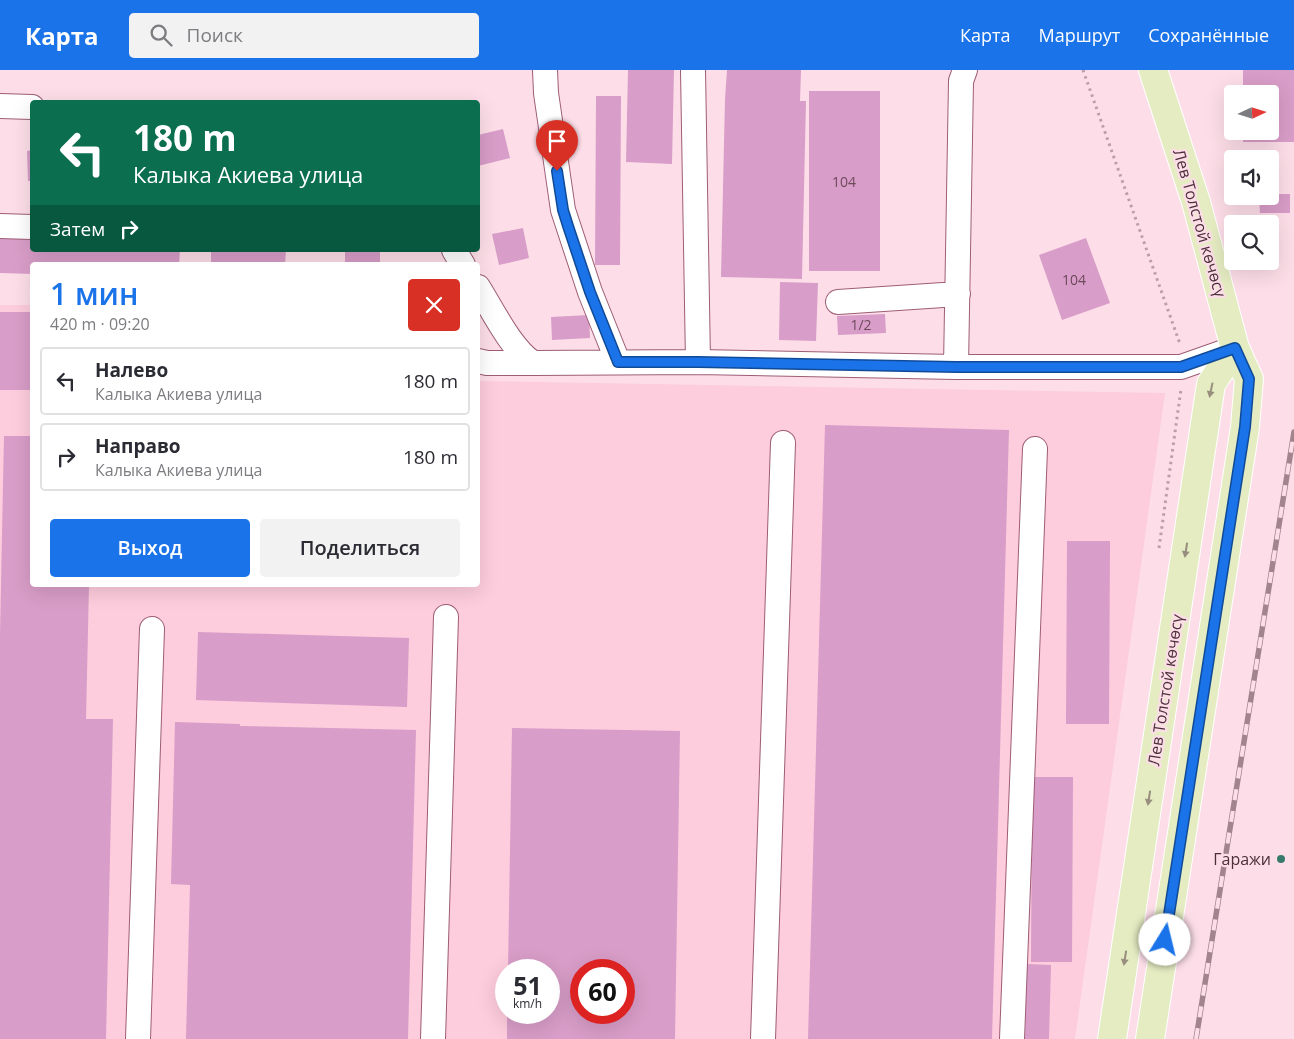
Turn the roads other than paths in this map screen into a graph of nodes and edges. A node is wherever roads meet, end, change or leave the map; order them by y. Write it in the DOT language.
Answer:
graph roads {
  1 [pos="544,70"];
  2 [pos="693,70"];
  3 [pos="965,70"];
  4 [pos="1152,70"];
  5 [pos="0,106"];
  6 [pos="30,107"];
  7 [pos="0,226"];
  8 [pos="30,227"];
  9 [pos="480,290"];
  10 [pos="958,294"];
  11 [pos="838,302"];
  12 [pos="1235,348"];
  13 [pos="480,361"];
  14 [pos="618,362"];
  15 [pos="698,362"];
  16 [pos="533,363"];
  17 [pos="956,367"];
  18 [pos="783,443"];
  19 [pos="1035,449"];
  20 [pos="446,617"];
  21 [pos="152,630"];
  22 [pos="138,1039"];
  23 [pos="433,1039"];
  24 [pos="763,1039"];
  25 [pos="1012,1039"];
  26 [pos="1112,1039"];
  27 [pos="1150,1039"];
  1 -- 14 [label="lane"];
  2 -- 15 [label="lane"];
  3 -- 10 [label="lane"];
  4 -- 12 [label="main road, Лев Толстой көчөсү"];
  5 -- 6 [label="lane"];
  7 -- 8 [label="lane"];
  9 -- 16 [label="lane"];
  10 -- 11 [label="lane"];
  10 -- 17 [label="lane"];
  12 -- 17 [label="lane"];
  12 -- 26 [label="main road, Лев Толстой көчөсү, one-way"];
  12 -- 27 [label="main road, Лев Толстой көчөсү"];
  13 -- 16 [label="lane"];
  14 -- 15 [label="lane"];
  14 -- 16 [label="lane"];
  15 -- 17 [label="lane"];
  18 -- 24 [label="lane"];
  19 -- 25 [label="lane"];
  20 -- 23 [label="lane"];
  21 -- 22 [label="lane"];
}
